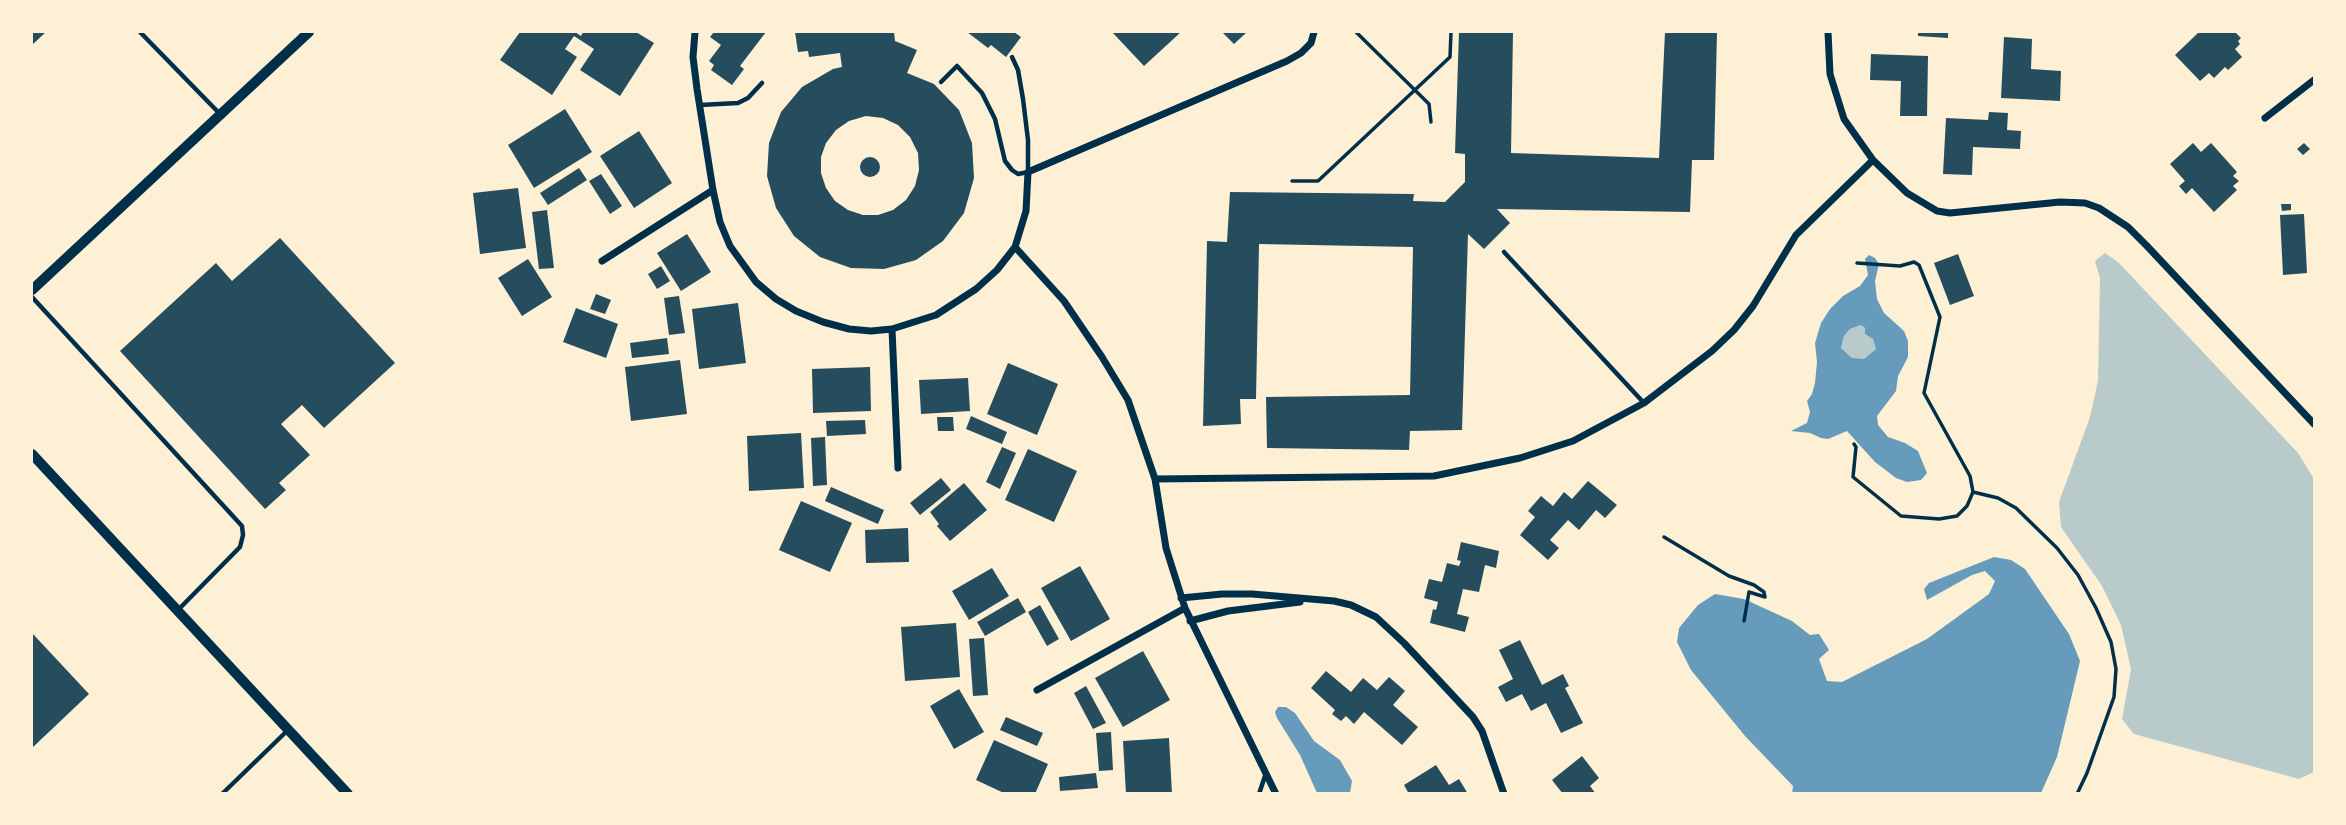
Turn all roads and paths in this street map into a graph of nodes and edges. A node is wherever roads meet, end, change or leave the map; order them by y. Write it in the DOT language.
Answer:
graph roads {
  1 [pos="140,32"];
  2 [pos="309,32"];
  3 [pos="695,32"];
  4 [pos="1314,32"];
  5 [pos="1356,32"];
  6 [pos="1451,32"];
  7 [pos="1828,32"];
  8 [pos="1012,57"];
  9 [pos="2315,80"];
  10 [pos="942,82"];
  11 [pos="762,83"];
  12 [pos="1415,89"];
  13 [pos="699,105"];
  14 [pos="220,114"];
  15 [pos="2265,118"];
  16 [pos="1431,122"];
  17 [pos="1873,160"];
  18 [pos="1028,172"];
  19 [pos="1292,181"];
  20 [pos="713,190"];
  21 [pos="1016,247"];
  22 [pos="1504,252"];
  23 [pos="602,261"];
  24 [pos="1857,262"];
  25 [pos="32,290"];
  26 [pos="32,297"];
  27 [pos="892,329"];
  28 [pos="1644,403"];
  29 [pos="2315,424"];
  30 [pos="1854,444"];
  31 [pos="32,454"];
  32 [pos="898,468"];
  33 [pos="1155,479"];
  34 [pos="1973,492"];
  35 [pos="1664,537"];
  36 [pos="1181,598"];
  37 [pos="1312,600"];
  38 [pos="1185,608"];
  39 [pos="177,610"];
  40 [pos="1191,621"];
  41 [pos="1744,621"];
  42 [pos="1037,690"];
  43 [pos="289,730"];
  44 [pos="1266,772"];
  45 [pos="222,793"];
  46 [pos="348,793"];
  47 [pos="1259,793"];
  48 [pos="1276,793"];
  49 [pos="1504,793"];
  50 [pos="2077,793"];
  1 -- 14 [label="lane"];
  2 -- 14 [label="street"];
  3 -- 13 [label="street"];
  4 -- 18 [label="street"];
  5 -- 12 [label="path"];
  6 -- 12 [label="path"];
  7 -- 17 [label="street"];
  8 -- 18 [label="lane"];
  9 -- 15 [label="street"];
  10 -- 18 [label="lane"];
  11 -- 13 [label="lane"];
  12 -- 16 [label="path"];
  12 -- 19 [label="path"];
  13 -- 20 [label="street"];
  14 -- 25 [label="street"];
  17 -- 28 [label="street"];
  17 -- 29 [label="street"];
  18 -- 21 [label="street"];
  20 -- 23 [label="street"];
  20 -- 27 [label="street"];
  21 -- 27 [label="street"];
  21 -- 33 [label="street"];
  22 -- 28 [label="lane"];
  24 -- 34 [label="path"];
  26 -- 39 [label="lane"];
  27 -- 32 [label="street"];
  28 -- 33 [label="street"];
  30 -- 34 [label="path"];
  31 -- 39 [label="street"];
  33 -- 36 [label="street"];
  34 -- 50 [label="path"];
  35 -- 41 [label="path"];
  36 -- 37 [label="street"];
  36 -- 38 [label="street"];
  37 -- 40 [label="street"];
  37 -- 49 [label="street"];
  38 -- 40 [label="street"];
  38 -- 42 [label="street"];
  39 -- 43 [label="street"];
  40 -- 44 [label="street"];
  43 -- 45 [label="lane"];
  43 -- 46 [label="street"];
  44 -- 47 [label="lane"];
  44 -- 48 [label="street"];
}
